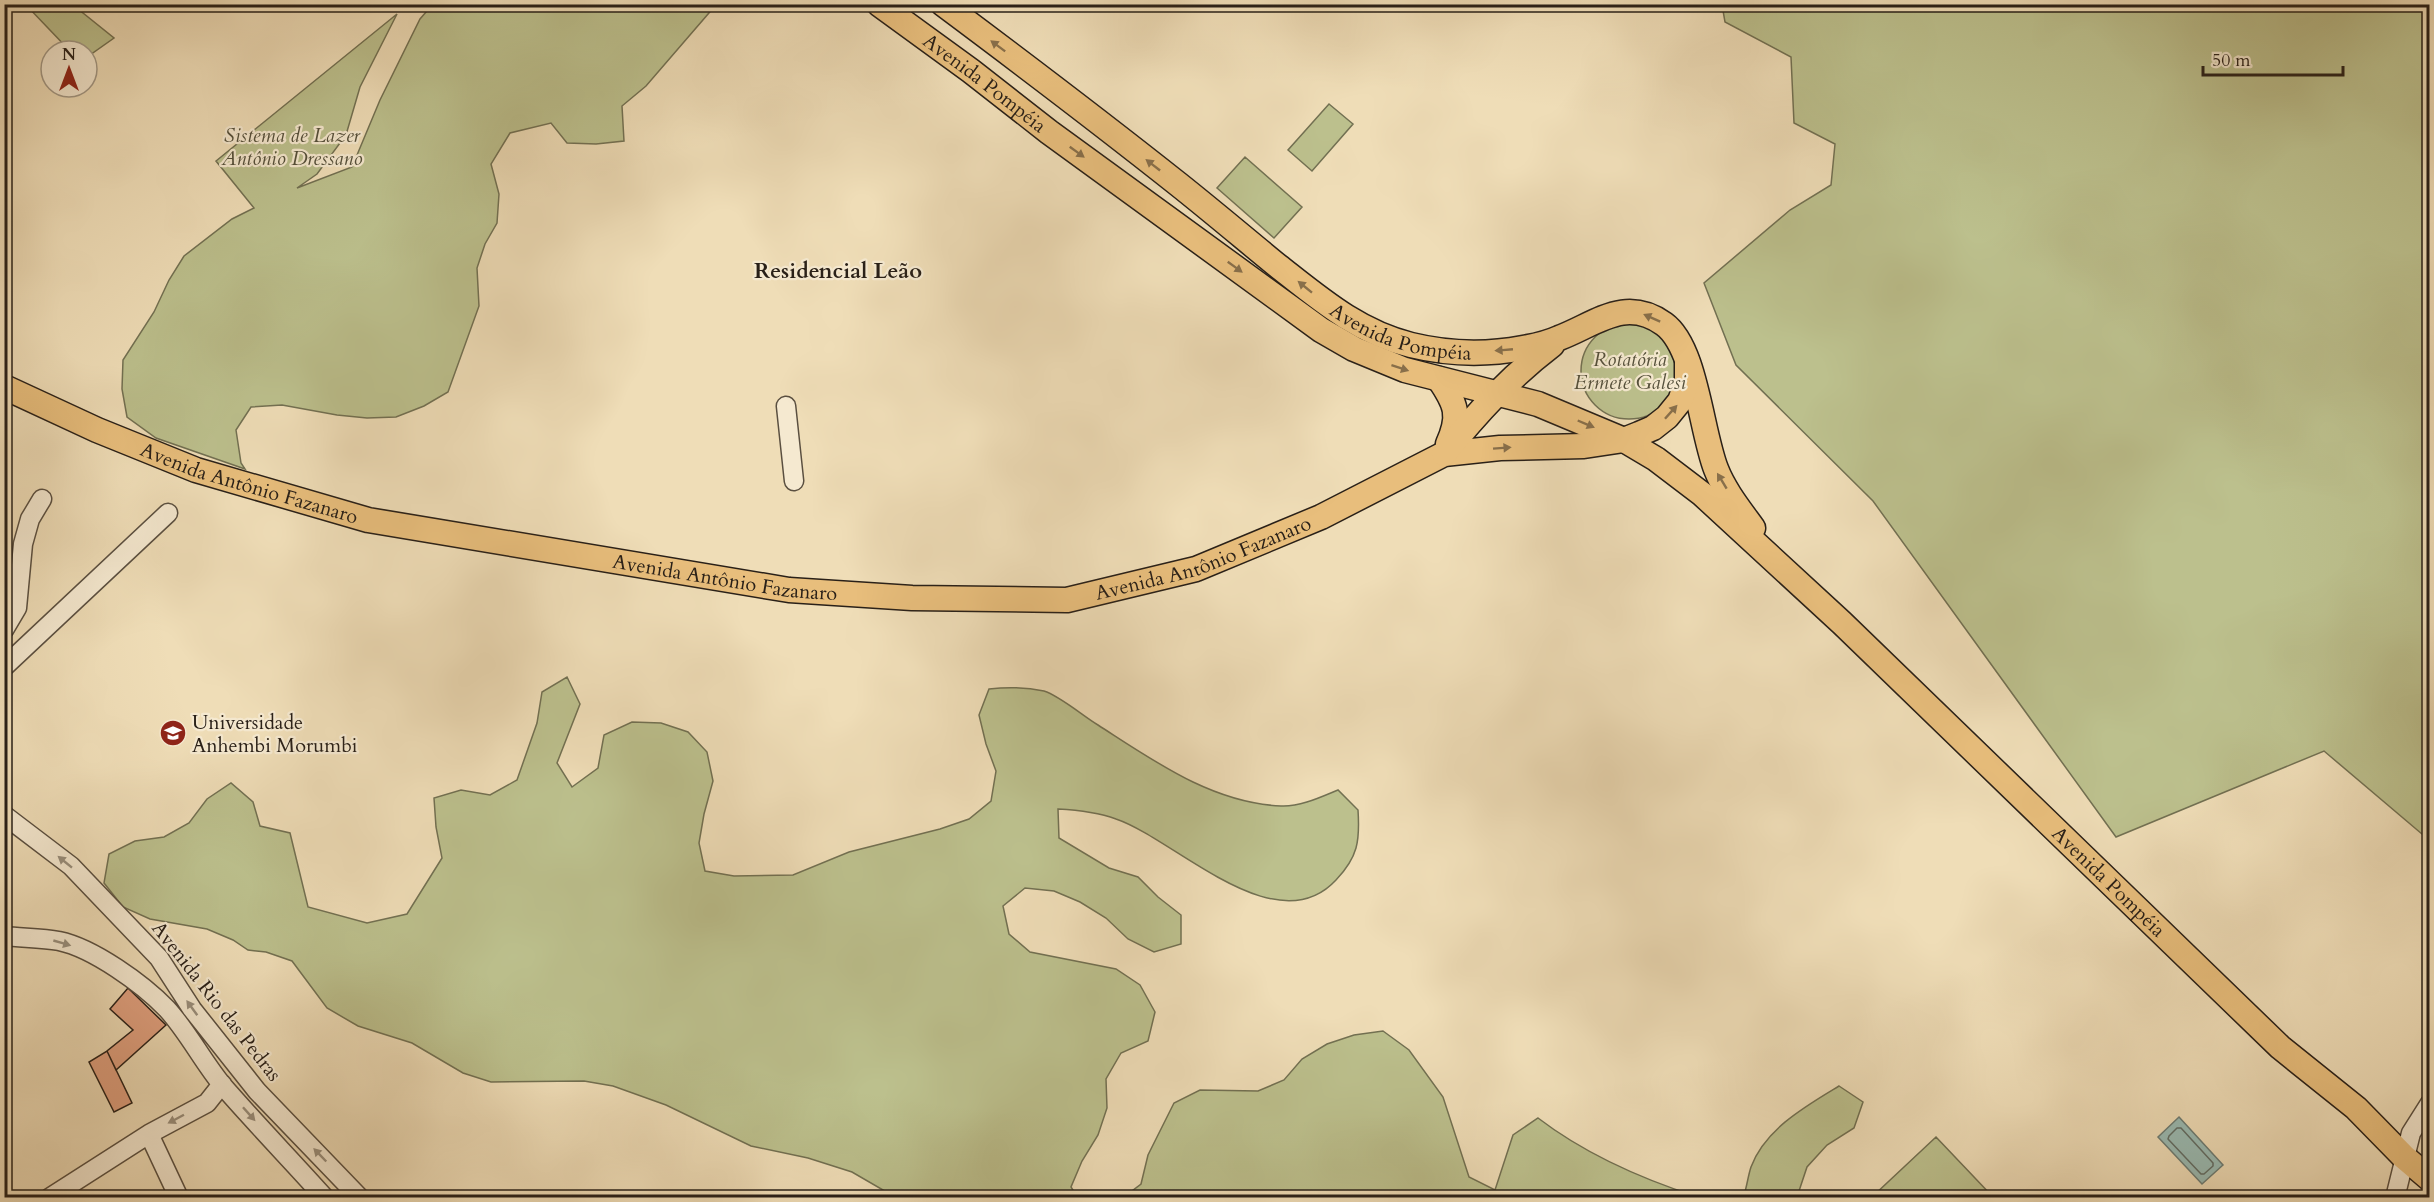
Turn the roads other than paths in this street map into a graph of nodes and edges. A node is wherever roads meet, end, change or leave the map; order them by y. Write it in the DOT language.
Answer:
graph roads {
  1 [pos="879,4"];
  2 [pos="943,4"];
  3 [pos="1030,70"];
  4 [pos="971,71"];
  5 [pos="1561,338"];
  6 [pos="1687,361"];
  7 [pos="1439,379"];
  8 [pos="4,387"];
  9 [pos="1495,394"];
  10 [pos="786,406"];
  11 [pos="1624,440"];
  12 [pos="1444,454"];
  13 [pos="794,481"];
  14 [pos="42,499"];
  15 [pos="168,513"];
  16 [pos="1794,579"];
  17 [pos="4,630"];
  18 [pos="4,668"];
  19 [pos="4,815"];
  20 [pos="4,936"];
  21 [pos="222,1084"];
  22 [pos="2430,1103"];
  23 [pos="149,1134"];
  24 [pos="2404,1157"];
  25 [pos="2430,1179"];
  26 [pos="49,1197"];
  27 [pos="179,1197"];
  28 [pos="325,1197"];
  29 [pos="360,1197"];
  30 [pos="2395,1197"];
  1 -- 4 [label="main road, Avenida Pompéia"];
  3 -- 2 [label="main road, Avenida Pompéia, one-way"];
  3 -- 4 [label="main road"];
  5 -- 3 [label="main road, Avenida Pompéia, one-way"];
  4 -- 7 [label="main road, Avenida Pompéia, one-way"];
  6 -- 5 [label="main road, Avenida Pompéia, one-way"];
  5 -- 9 [label="main road, Avenida Antônio Fazanaro"];
  11 -- 6 [label="main road, Avenida Antônio Fazanaro, one-way"];
  16 -- 6 [label="main road, Avenida Pompéia, one-way"];
  7 -- 9 [label="main road, Avenida Pompéia"];
  7 -- 12 [label="main road"];
  8 -- 12 [label="main road, Avenida Antônio Fazanaro"];
  9 -- 11 [label="main road, Avenida Pompéia, one-way"];
  9 -- 12 [label="main road, Avenida Antônio Fazanaro"];
  10 -- 13 [label="street"];
  12 -- 11 [label="main road, Avenida Antônio Fazanaro, one-way"];
  11 -- 16 [label="main road, Avenida Pompéia"];
  14 -- 17 [label="street"];
  15 -- 18 [label="street"];
  16 -- 24 [label="main road, Avenida Pompéia"];
  29 -- 19 [label="street, Avenida Rio das Pedras, one-way"];
  20 -- 21 [label="street, one-way"];
  21 -- 23 [label="street, one-way"];
  21 -- 28 [label="street, one-way"];
  22 -- 24 [label="street"];
  23 -- 26 [label="street"];
  23 -- 27 [label="street"];
  24 -- 25 [label="main road, Avenida Pompéia"];
  24 -- 30 [label="street"];
}
